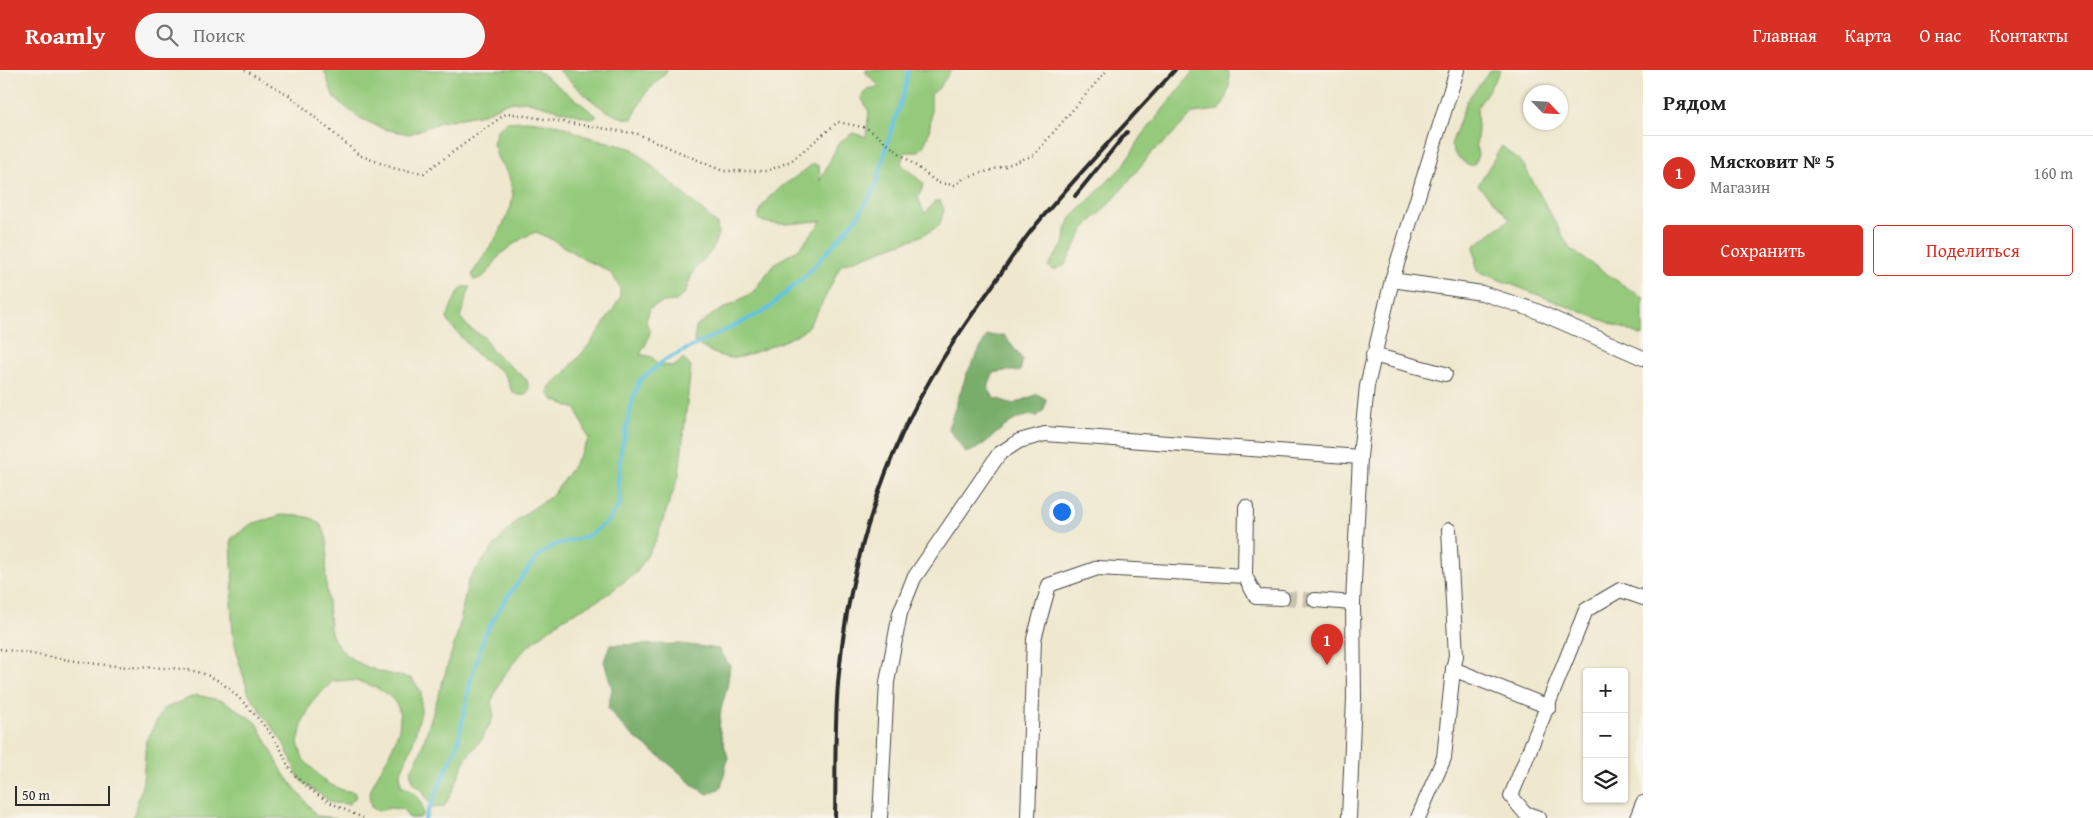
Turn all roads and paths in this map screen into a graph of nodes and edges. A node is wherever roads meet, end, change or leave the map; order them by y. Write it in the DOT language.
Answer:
graph roads {
  1 [pos="245,70"];
  2 [pos="1107,70"];
  3 [pos="1456,70"];
  4 [pos="1392,280"];
  5 [pos="1373,355"];
  6 [pos="1643,358"];
  7 [pos="1444,374"];
  8 [pos="1360,457"];
  9 [pos="1246,507"];
  10 [pos="1450,530"];
  11 [pos="1245,576"];
  12 [pos="1282,598"];
  13 [pos="1643,598"];
  14 [pos="1314,600"];
  15 [pos="1353,603"];
  16 [pos="0,648"];
  17 [pos="1453,669"];
  18 [pos="1549,707"];
  19 [pos="1643,803"];
  20 [pos="363,818"];
  21 [pos="880,818"];
  22 [pos="1028,818"];
  23 [pos="1349,818"];
  24 [pos="1418,818"];
  25 [pos="1539,818"];
  26 [pos="1637,818"];
  1 -- 2 [label="path"];
  3 -- 4 [label="lane"];
  4 -- 5 [label="lane"];
  4 -- 6 [label="lane"];
  5 -- 7 [label="lane"];
  5 -- 8 [label="lane"];
  8 -- 15 [label="lane"];
  8 -- 21 [label="lane"];
  9 -- 11 [label="lane"];
  10 -- 17 [label="lane"];
  11 -- 12 [label="lane"];
  11 -- 22 [label="lane"];
  13 -- 18 [label="lane"];
  14 -- 15 [label="lane"];
  15 -- 23 [label="lane"];
  16 -- 20 [label="path"];
  17 -- 18 [label="lane"];
  17 -- 24 [label="lane"];
  18 -- 25 [label="lane"];
  19 -- 26 [label="lane"];
}
